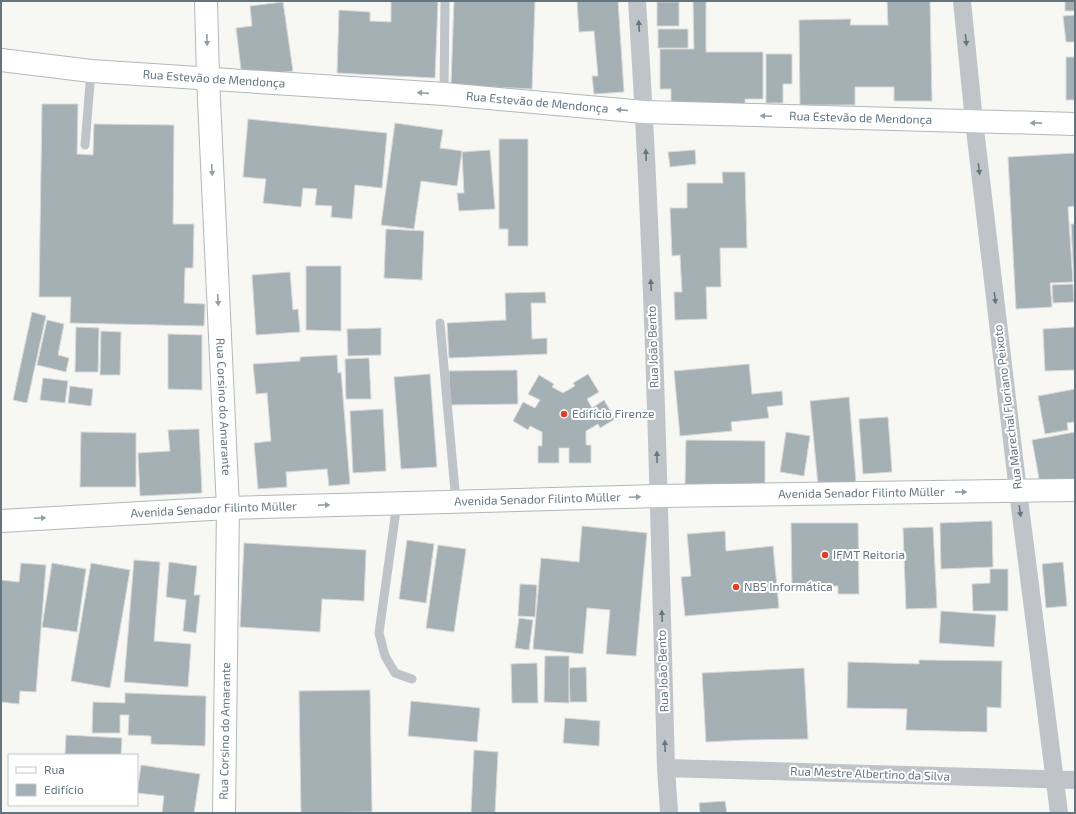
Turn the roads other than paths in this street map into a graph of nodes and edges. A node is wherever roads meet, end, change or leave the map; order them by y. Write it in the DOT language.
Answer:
graph roads {
  1 [pos="206,1"];
  2 [pos="445,1"];
  3 [pos="637,1"];
  4 [pos="962,1"];
  5 [pos="1,60"];
  6 [pos="91,71"];
  7 [pos="208,78"];
  8 [pos="444,94"];
  9 [pos="644,112"];
  10 [pos="974,121"];
  11 [pos="1075,124"];
  12 [pos="86,145"];
  13 [pos="440,323"];
  14 [pos="1075,490"];
  15 [pos="1018,491"];
  16 [pos="658,496"];
  17 [pos="456,502"];
  18 [pos="397,503"];
  19 [pos="228,508"];
  20 [pos="1,521"];
  21 [pos="412,680"];
  22 [pos="666,768"];
  23 [pos="1056,780"];
  24 [pos="1075,780"];
  25 [pos="224,813"];
  26 [pos="669,813"];
  27 [pos="1059,813"];
  1 -- 7 [label="street, Rua Corsino do Amarante, one-way"];
  2 -- 8 [label="lane"];
  9 -- 3 [label="street, Rua João Bento, one-way"];
  4 -- 10 [label="street, Rua Marechal Floriano Peixoto, one-way"];
  5 -- 6 [label="street, Rua Estevão de Mendonça"];
  6 -- 7 [label="street, Rua Estevão de Mendonça"];
  6 -- 12 [label="lane"];
  8 -- 7 [label="street, Rua Estevão de Mendonça, one-way"];
  7 -- 19 [label="street, Rua Corsino do Amarante, one-way"];
  9 -- 8 [label="street, Rua Estevão de Mendonça, one-way"];
  10 -- 9 [label="street, Rua Estevão de Mendonça, one-way"];
  16 -- 9 [label="street, Rua João Bento, one-way"];
  11 -- 10 [label="street, Rua Estevão de Mendonça, one-way"];
  10 -- 15 [label="street, Rua Marechal Floriano Peixoto, one-way"];
  13 -- 17 [label="lane"];
  14 -- 15 [label="street, Avenida Senador Filinto Müller"];
  16 -- 15 [label="street, Avenida Senador Filinto Müller, one-way"];
  15 -- 23 [label="street, Rua Marechal Floriano Peixoto, one-way"];
  17 -- 16 [label="street, Avenida Senador Filinto Müller, one-way"];
  22 -- 16 [label="street, Rua João Bento, one-way"];
  17 -- 18 [label="street, Avenida Senador Filinto Müller"];
  19 -- 18 [label="street, Avenida Senador Filinto Müller, one-way"];
  18 -- 21 [label="lane"];
  20 -- 19 [label="street, Avenida Senador Filinto Müller, one-way"];
  19 -- 25 [label="street, Rua Corsino do Amarante"];
  22 -- 23 [label="street, Rua Mestre Albertino da Silva"];
  22 -- 26 [label="street, Rua João Bento"];
  23 -- 24 [label="street, Rua Mestre Albertino da Silva"];
  23 -- 27 [label="street, Rua Marechal Floriano Peixoto"];
}
